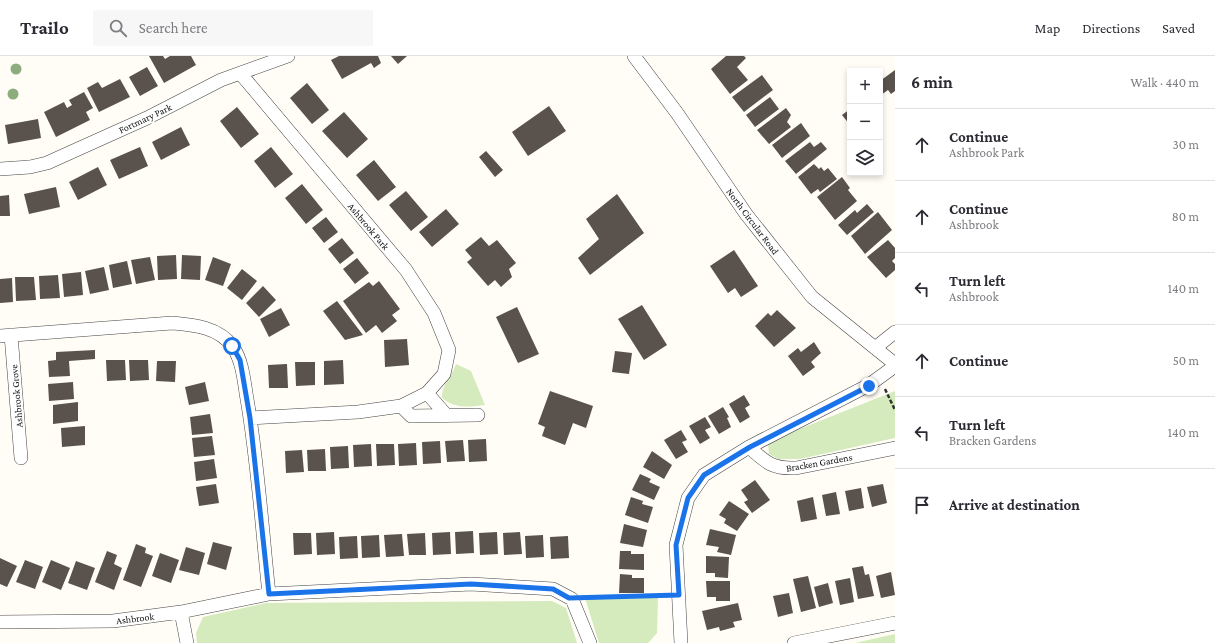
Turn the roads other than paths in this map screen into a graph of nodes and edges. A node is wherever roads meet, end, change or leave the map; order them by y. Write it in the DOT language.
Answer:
graph roads {
  1 [pos="288,56"];
  2 [pos="634,56"];
  3 [pos="240,73"];
  4 [pos="0,169"];
  5 [pos="895,332"];
  6 [pos="5,336"];
  7 [pos="875,348"];
  8 [pos="895,365"];
  9 [pos="427,393"];
  10 [pos="401,406"];
  11 [pos="478,415"];
  12 [pos="447,416"];
  13 [pos="250,418"];
  14 [pos="750,447"];
  15 [pos="895,448"];
  16 [pos="21,458"];
  17 [pos="269,594"];
  18 [pos="181,612"];
  19 [pos="0,622"];
  20 [pos="895,623"];
  21 [pos="187,643"];
  22 [pos="590,643"];
  23 [pos="681,643"];
  24 [pos="794,643"];
  1 -- 3 [label="street, Fortmary Park"];
  2 -- 7 [label="street, North Circular Road"];
  3 -- 4 [label="street, Fortmary Park"];
  3 -- 9 [label="street, Ashbrook Park"];
  5 -- 7 [label="street"];
  6 -- 13 [label="street, Ashbrook Grove"];
  6 -- 16 [label="street, Ashbrook Grove"];
  7 -- 8 [label="street, North Circular Road"];
  8 -- 14 [label="street"];
  9 -- 10 [label="street, Ashbrook Park"];
  9 -- 12 [label="street"];
  10 -- 12 [label="street"];
  10 -- 13 [label="street, Ashbrook Park"];
  11 -- 12 [label="street"];
  13 -- 17 [label="street"];
  14 -- 15 [label="street, Bracken Gardens"];
  14 -- 23 [label="street"];
  17 -- 18 [label="street, Ashbrook"];
  17 -- 22 [label="street, Ashbrook"];
  18 -- 19 [label="street, Ashbrook"];
  18 -- 21 [label="street"];
  20 -- 24 [label="street"];
}
